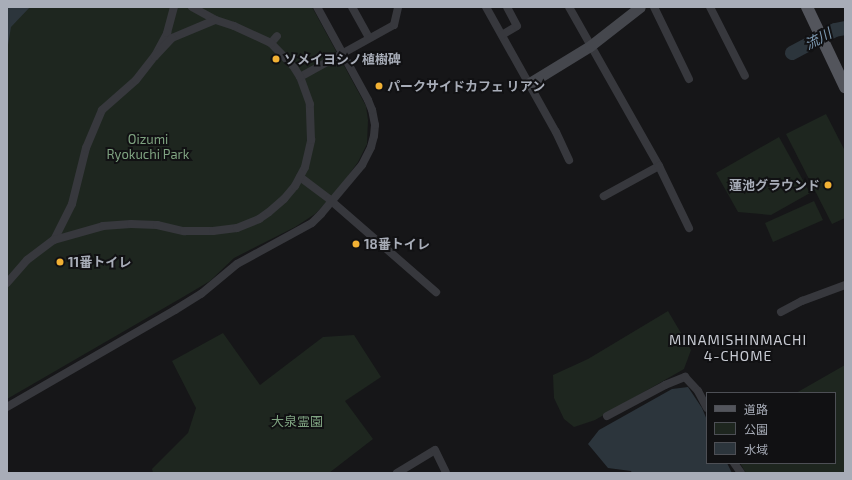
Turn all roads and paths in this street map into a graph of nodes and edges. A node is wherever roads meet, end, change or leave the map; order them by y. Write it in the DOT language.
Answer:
graph roads {
  1 [pos="174,7"];
  2 [pos="192,7"];
  3 [pos="318,7"];
  4 [pos="352,7"];
  5 [pos="398,7"];
  6 [pos="486,7"];
  7 [pos="507,7"];
  8 [pos="569,7"];
  9 [pos="640,7"];
  10 [pos="654,7"];
  11 [pos="710,7"];
  12 [pos="807,7"];
  13 [pos="215,20"];
  14 [pos="502,35"];
  15 [pos="277,36"];
  16 [pos="369,38"];
  17 [pos="271,43"];
  18 [pos="590,46"];
  19 [pos="342,53"];
  20 [pos="155,56"];
  21 [pos="841,69"];
  22 [pos="745,76"];
  23 [pos="300,77"];
  24 [pos="690,79"];
  25 [pos="528,84"];
  26 [pos="845,87"];
  27 [pos="569,160"];
  28 [pos="659,166"];
  29 [pos="300,177"];
  30 [pos="604,196"];
  31 [pos="332,202"];
  32 [pos="689,228"];
  33 [pos="54,240"];
  34 [pos="7,283"];
  35 [pos="845,285"];
  36 [pos="436,292"];
  37 [pos="781,312"];
  38 [pos="706,406"];
  39 [pos="7,407"];
  40 [pos="607,416"];
  41 [pos="735,464"];
  42 [pos="397,473"];
  43 [pos="446,473"];
  44 [pos="741,473"];
  1 -- 20 [label="street"];
  2 -- 13 [label="street"];
  3 -- 19 [label="street"];
  4 -- 16 [label="street"];
  5 -- 16 [label="street"];
  6 -- 14 [label="street"];
  7 -- 14 [label="street"];
  8 -- 18 [label="street"];
  9 -- 18 [label="street"];
  10 -- 24 [label="street"];
  11 -- 22 [label="street"];
  12 -- 21 [label="main road"];
  13 -- 17 [label="street"];
  13 -- 20 [label="street"];
  14 -- 25 [label="street"];
  15 -- 17 [label="street"];
  16 -- 19 [label="street"];
  17 -- 23 [label="street"];
  18 -- 25 [label="street"];
  18 -- 28 [label="street"];
  19 -- 23 [label="street"];
  19 -- 31 [label="street"];
  20 -- 33 [label="street"];
  21 -- 26 [label="main road"];
  23 -- 29 [label="street"];
  25 -- 27 [label="street"];
  28 -- 30 [label="street"];
  28 -- 32 [label="street"];
  29 -- 31 [label="street"];
  29 -- 33 [label="street"];
  31 -- 36 [label="street"];
  31 -- 39 [label="street"];
  33 -- 34 [label="street"];
  35 -- 37 [label="street"];
  38 -- 40 [label="street"];
  41 -- 44 [label="street"];
  42 -- 43 [label="street"];
}
